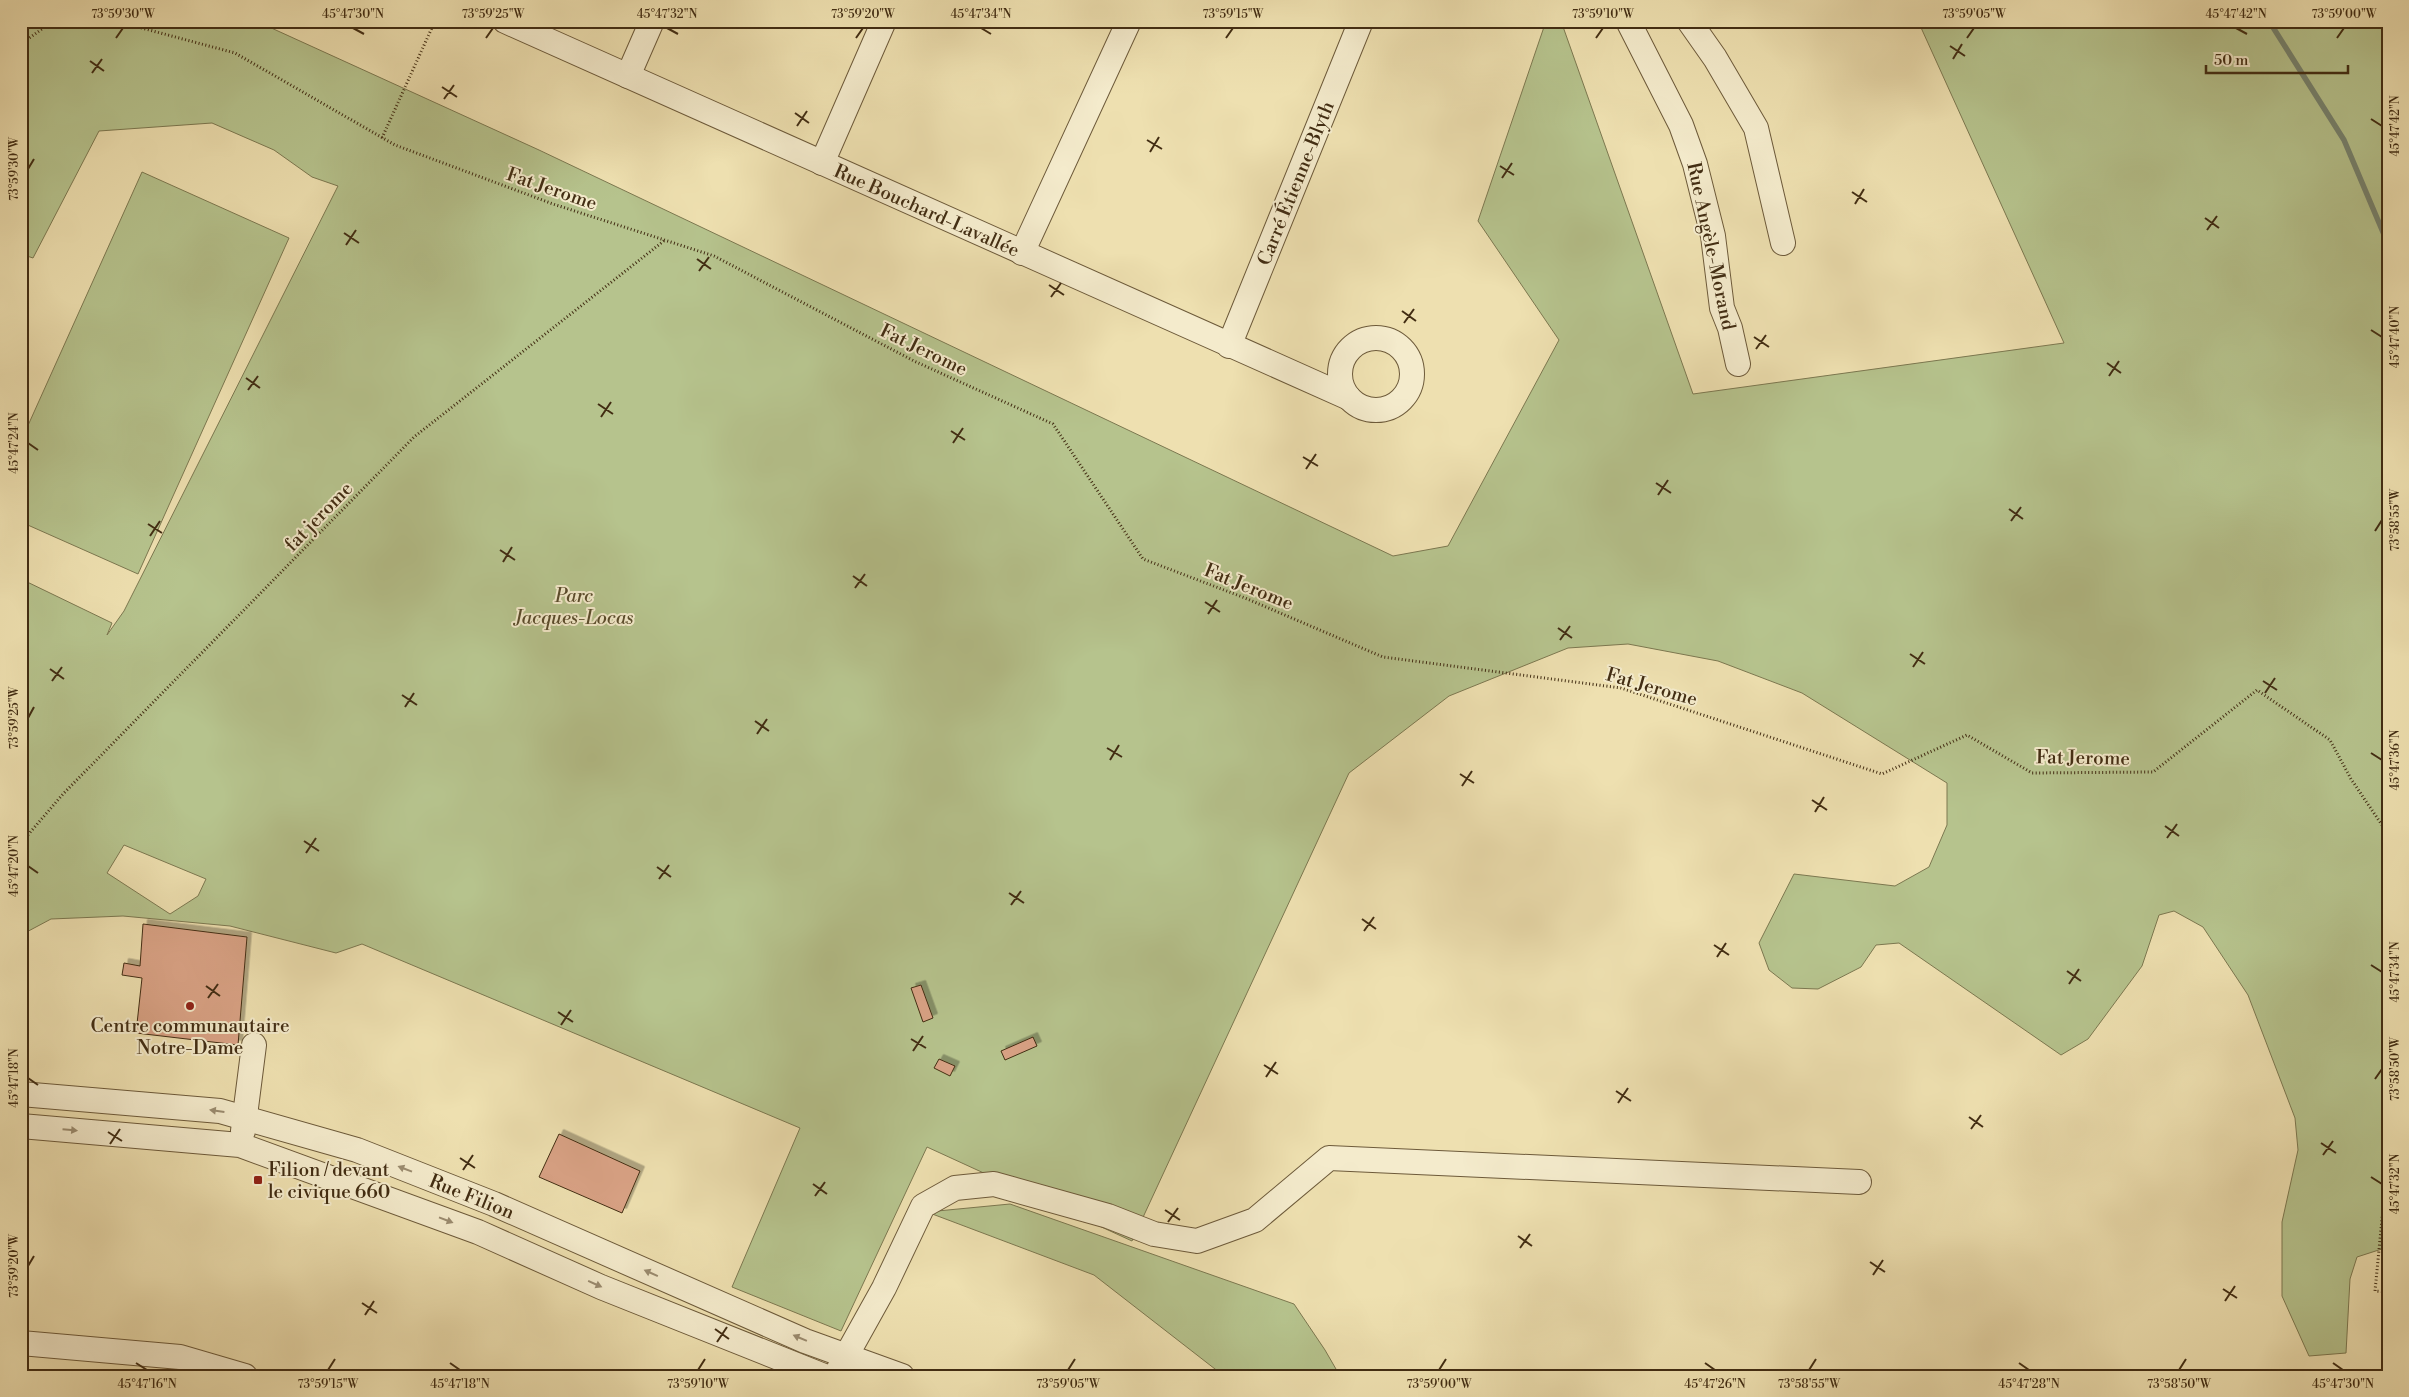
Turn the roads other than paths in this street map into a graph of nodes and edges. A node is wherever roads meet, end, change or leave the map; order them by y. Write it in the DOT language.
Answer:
graph roads {
  1 [pos="505,21"];
  2 [pos="652,21"];
  3 [pos="884,21"];
  4 [pos="1129,21"];
  5 [pos="1361,21"];
  6 [pos="1628,21"];
  7 [pos="1689,21"];
  8 [pos="628,76"];
  9 [pos="822,163"];
  10 [pos="1783,243"];
  11 [pos="1022,253"];
  12 [pos="1229,346"];
  13 [pos="1738,364"];
  14 [pos="1349,398"];
  15 [pos="254,1045"];
  16 [pos="21,1094"];
  17 [pos="246,1117"];
  18 [pos="21,1126"];
  19 [pos="240,1145"];
  20 [pos="1859,1182"];
  21 [pos="21,1343"];
  22 [pos="840,1366"];
  23 [pos="245,1376"];
  24 [pos="824,1376"];
  25 [pos="902,1376"];
  1 -- 8 [label="street, Rue Bouchard-Lavallée"];
  2 -- 8 [label="street"];
  3 -- 9 [label="street"];
  4 -- 11 [label="street"];
  5 -- 12 [label="street, Carré Étienne-Blyth"];
  6 -- 13 [label="street, Rue Angèle-Morand"];
  7 -- 10 [label="street"];
  8 -- 9 [label="street, Rue Bouchard-Lavallée"];
  9 -- 11 [label="street, Rue Bouchard-Lavallée"];
  11 -- 12 [label="street, Rue Bouchard-Lavallée"];
  12 -- 14 [label="street, Rue Bouchard-Lavallée"];
  15 -- 17 [label="street"];
  17 -- 16 [label="street, Rue Filion, one-way"];
  17 -- 19 [label="street"];
  22 -- 17 [label="street, Rue Filion, one-way"];
  18 -- 19 [label="street, Rue Filion, one-way"];
  19 -- 24 [label="street, Rue Filion, one-way"];
  20 -- 22 [label="street"];
  21 -- 23 [label="street"];
  22 -- 25 [label="street, Rue Filion"];
}
